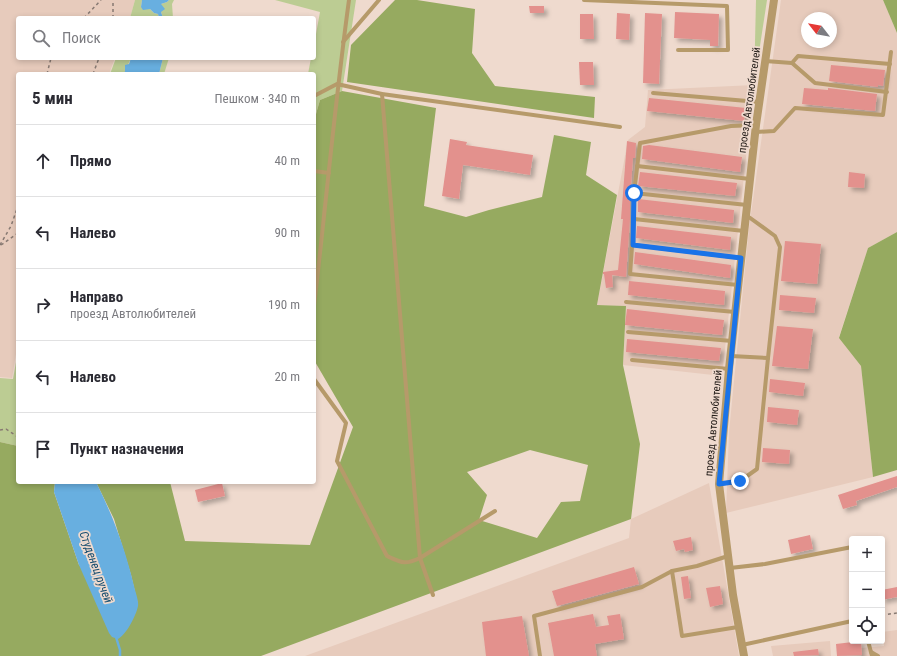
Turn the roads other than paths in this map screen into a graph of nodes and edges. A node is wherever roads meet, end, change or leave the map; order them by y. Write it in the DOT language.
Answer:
graph roads {
  1 [pos="349,0"];
  2 [pos="379,0"];
  3 [pos="584,0"];
  4 [pos="774,0"];
  5 [pos="343,42"];
  6 [pos="678,50"];
  7 [pos="891,52"];
  8 [pos="765,61"];
  9 [pos="792,63"];
  10 [pos="890,64"];
  11 [pos="337,84"];
  12 [pos="886,92"];
  13 [pos="653,93"];
  14 [pos="382,94"];
  15 [pos="316,95"];
  16 [pos="759,102"];
  17 [pos="620,127"];
  18 [pos="756,128"];
  19 [pos="637,166"];
  20 [pos="316,171"];
  21 [pos="329,173"];
  22 [pos="750,179"];
  23 [pos="634,193"];
  24 [pos="747,205"];
  25 [pos="746,215"];
  26 [pos="634,219"];
  27 [pos="744,231"];
  28 [pos="633,245"];
  29 [pos="741,258"];
  30 [pos="738,285"];
  31 [pos="316,288"];
  32 [pos="626,302"];
  33 [pos="735,312"];
  34 [pos="628,332"];
  35 [pos="732,342"];
  36 [pos="731,356"];
  37 [pos="768,358"];
  38 [pos="632,360"];
  39 [pos="729,369"];
  40 [pos="316,382"];
  41 [pos="719,484"];
  42 [pos="495,511"];
  43 [pos="849,548"];
  44 [pos="729,556"];
  45 [pos="420,558"];
  46 [pos="730,568"];
  47 [pos="672,571"];
  48 [pos="433,595"];
  49 [pos="849,621"];
  50 [pos="738,626"];
  51 [pos="869,644"];
  52 [pos="741,645"];
  53 [pos="871,654"];
  54 [pos="540,656"];
  55 [pos="744,656"];
  56 [pos="878,656"];
  1 -- 5 [label="lane"];
  2 -- 5 [label="lane"];
  3 -- 6 [label="lane"];
  4 -- 8 [label="street, проезд Автолюбителей"];
  5 -- 11 [label="lane"];
  7 -- 10 [label="lane"];
  8 -- 9 [label="lane"];
  8 -- 16 [label="street, проезд Автолюбителей"];
  9 -- 10 [label="lane"];
  9 -- 12 [label="lane"];
  10 -- 12 [label="lane"];
  11 -- 14 [label="lane"];
  11 -- 15 [label="lane"];
  11 -- 21 [label="lane"];
  12 -- 18 [label="lane"];
  13 -- 16 [label="lane"];
  14 -- 17 [label="lane"];
  14 -- 45 [label="lane"];
  16 -- 18 [label="street, проезд Автолюбителей"];
  18 -- 19 [label="lane"];
  18 -- 22 [label="street, проезд Автолюбителей"];
  19 -- 22 [label="lane"];
  19 -- 23 [label="lane"];
  20 -- 21 [label="lane"];
  21 -- 31 [label="lane"];
  22 -- 24 [label="street, проезд Автолюбителей"];
  23 -- 24 [label="lane"];
  23 -- 26 [label="lane"];
  24 -- 25 [label="street, проезд Автолюбителей"];
  25 -- 27 [label="street, проезд Автолюбителей"];
  25 -- 37 [label="lane"];
  26 -- 27 [label="lane"];
  26 -- 28 [label="lane"];
  27 -- 29 [label="street, проезд Автолюбителей"];
  28 -- 29 [label="lane"];
  28 -- 30 [label="lane"];
  29 -- 30 [label="street, проезд Автолюбителей"];
  30 -- 33 [label="street, проезд Автолюбителей"];
  32 -- 33 [label="lane"];
  33 -- 35 [label="street, проезд Автолюбителей"];
  34 -- 35 [label="lane"];
  35 -- 36 [label="street, проезд Автолюбителей"];
  36 -- 37 [label="lane"];
  36 -- 39 [label="street, проезд Автолюбителей"];
  37 -- 41 [label="lane"];
  38 -- 39 [label="lane"];
  39 -- 41 [label="street, проезд Автолюбителей"];
  40 -- 45 [label="lane"];
  41 -- 44 [label="street, проезд Автолюбителей"];
  42 -- 45 [label="lane"];
  43 -- 46 [label="lane"];
  44 -- 46 [label="street, проезд Автолюбителей"];
  44 -- 47 [label="lane"];
  45 -- 48 [label="lane"];
  46 -- 50 [label="street, проезд Автолюбителей"];
  47 -- 50 [label="lane"];
  47 -- 54 [label="lane"];
  49 -- 52 [label="lane"];
  50 -- 52 [label="street, проезд Автолюбителей"];
  51 -- 53 [label="lane"];
  52 -- 55 [label="street, проезд Автолюбителей"];
  53 -- 56 [label="lane"];
}
